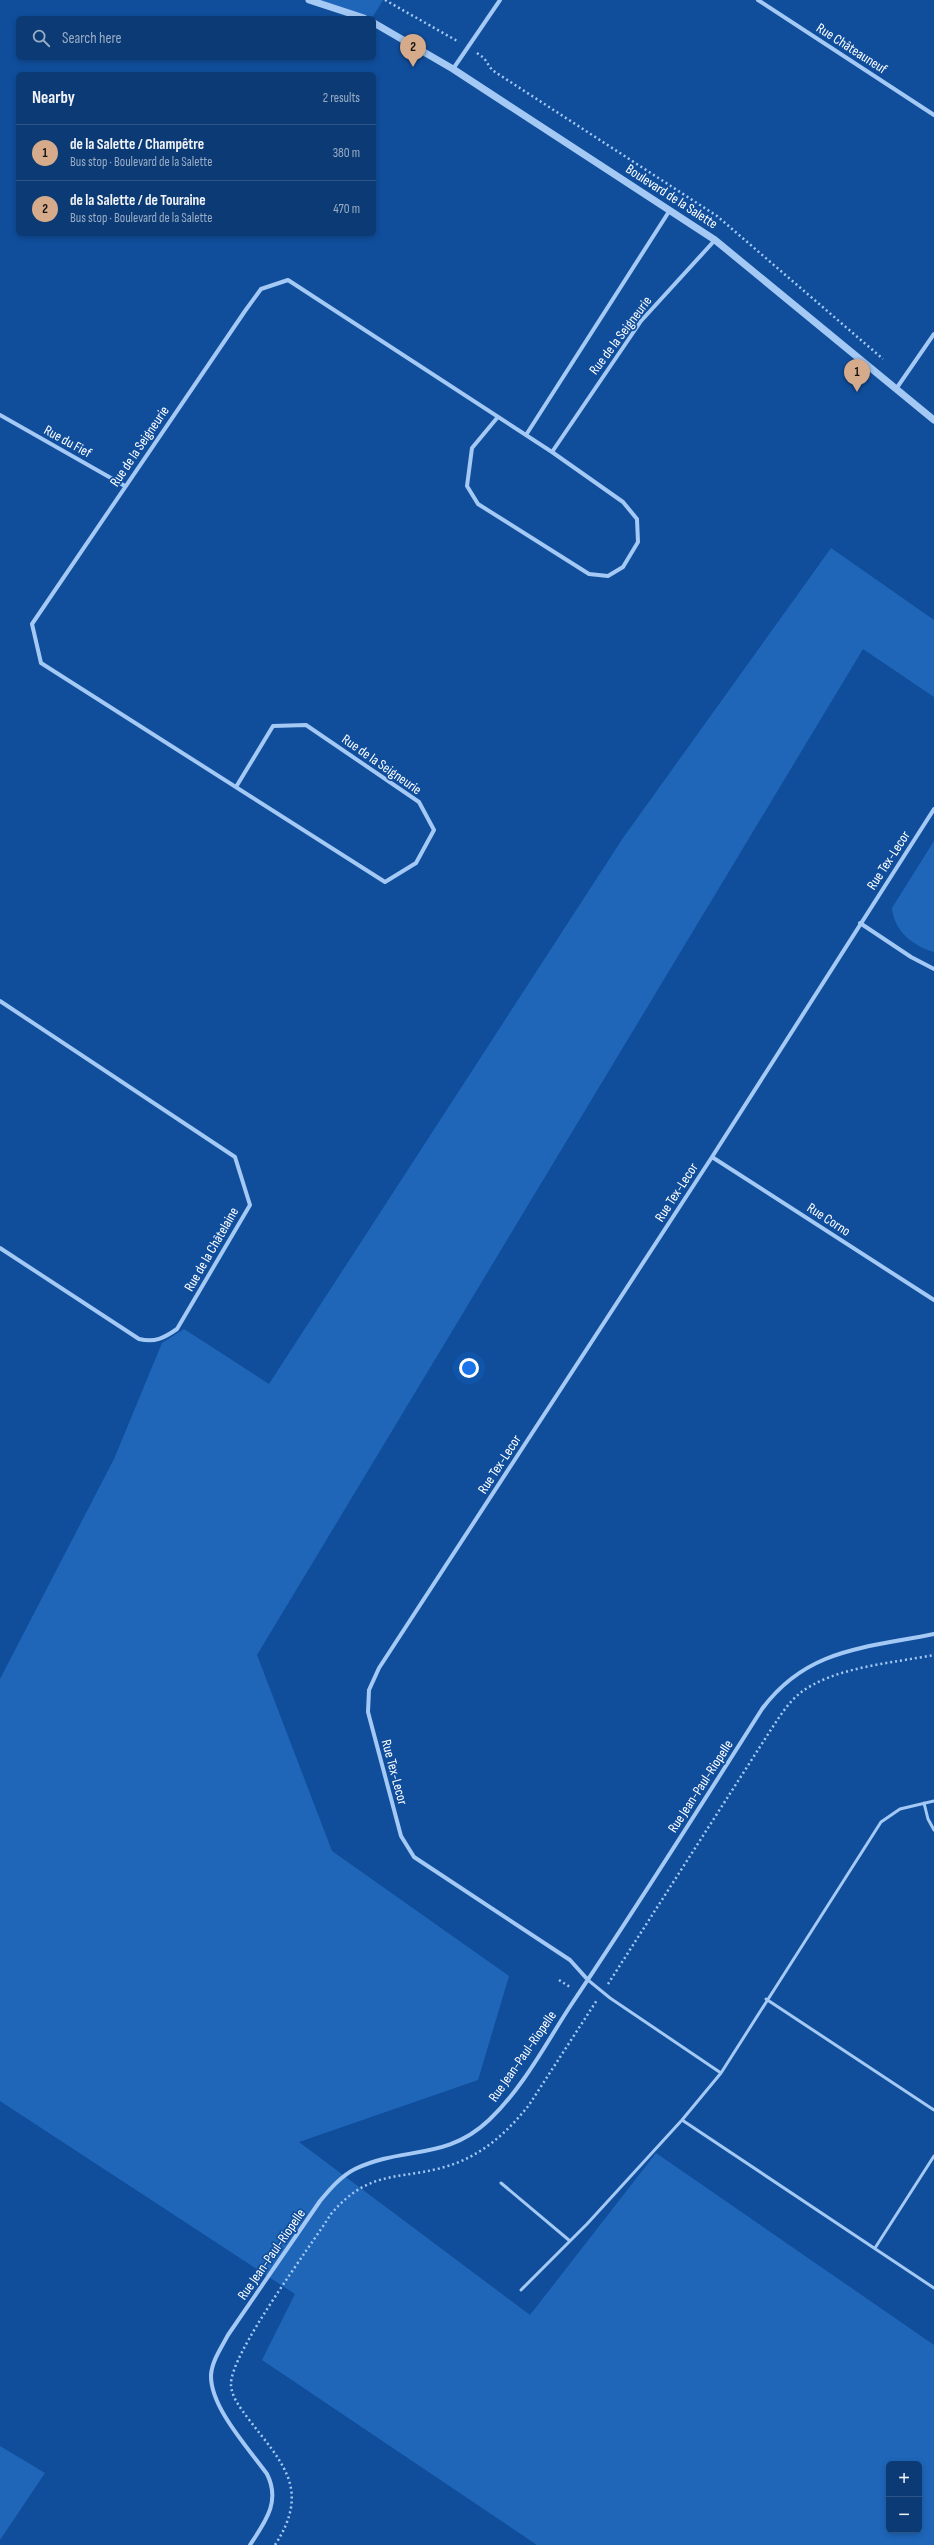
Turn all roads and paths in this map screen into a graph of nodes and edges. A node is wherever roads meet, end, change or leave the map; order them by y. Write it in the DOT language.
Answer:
graph roads {
  1 [pos="308,0"];
  2 [pos="385,0"];
  3 [pos="500,0"];
  4 [pos="758,0"];
  5 [pos="358,16"];
  6 [pos="376,24"];
  7 [pos="450,36"];
  8 [pos="484,58"];
  9 [pos="453,69"];
  10 [pos="934,115"];
  11 [pos="670,210"];
  12 [pos="715,240"];
  13 [pos="934,334"];
  14 [pos="883,359"];
  15 [pos="896,389"];
  16 [pos="0,415"];
  17 [pos="497,418"];
  18 [pos="934,420"];
  19 [pos="526,435"];
  20 [pos="552,452"];
  21 [pos="125,486"];
  22 [pos="236,787"];
  23 [pos="934,809"];
  24 [pos="860,923"];
  25 [pos="934,969"];
  26 [pos="0,1001"];
  27 [pos="712,1157"];
  28 [pos="0,1248"];
  29 [pos="934,1300"];
  30 [pos="934,1634"];
  31 [pos="934,1801"];
  32 [pos="924,1803"];
  33 [pos="934,1830"];
  34 [pos="588,1980"];
  35 [pos="766,1999"];
  36 [pos="721,2072"];
  37 [pos="934,2110"];
  38 [pos="682,2120"];
  39 [pos="934,2156"];
  40 [pos="501,2183"];
  41 [pos="570,2242"];
  42 [pos="875,2248"];
  43 [pos="934,2288"];
  44 [pos="521,2290"];
  45 [pos="250,2545"];
  1 -- 5 [label="street"];
  2 -- 7 [label="path"];
  3 -- 9 [label="street"];
  4 -- 10 [label="street, Rue Châteauneuf"];
  6 -- 9 [label="street, Boulevard de la Salette"];
  8 -- 14 [label="path"];
  9 -- 11 [label="street, Boulevard de la Salette"];
  11 -- 12 [label="street, Boulevard de la Salette"];
  11 -- 19 [label="street, Rue de la Seigneurie"];
  12 -- 15 [label="street, Boulevard de la Salette"];
  12 -- 20 [label="street, Rue de la Seigneurie"];
  13 -- 15 [label="street"];
  15 -- 18 [label="street, Boulevard de la Salette"];
  16 -- 21 [label="street, Rue du Fief"];
  17 -- 19 [label="street, Rue de la Seigneurie"];
  17 -- 20 [label="street, Rue de la Seigneurie"];
  17 -- 21 [label="street, Rue de la Seigneurie"];
  19 -- 20 [label="street, Rue de la Seigneurie"];
  21 -- 22 [label="street, Rue de la Seigneurie"];
  22 -- 22 [label="street, Rue de la Seigneurie"];
  23 -- 24 [label="street, Rue Tex-Lecor"];
  24 -- 25 [label="street"];
  24 -- 27 [label="street, Rue Tex-Lecor"];
  26 -- 28 [label="street, Rue de la Châtelaine"];
  27 -- 29 [label="street, Rue Corno"];
  27 -- 34 [label="street, Rue Tex-Lecor"];
  30 -- 34 [label="street, Rue Jean-Paul-Riopelle"];
  31 -- 32 [label="lane"];
  32 -- 33 [label="lane"];
  32 -- 35 [label="lane"];
  34 -- 36 [label="lane"];
  34 -- 45 [label="street, Rue Jean-Paul-Riopelle"];
  35 -- 36 [label="lane"];
  35 -- 37 [label="lane"];
  36 -- 38 [label="lane"];
  38 -- 41 [label="lane"];
  38 -- 42 [label="lane"];
  39 -- 42 [label="lane"];
  40 -- 41 [label="lane"];
  41 -- 44 [label="lane"];
  42 -- 43 [label="lane"];
}
